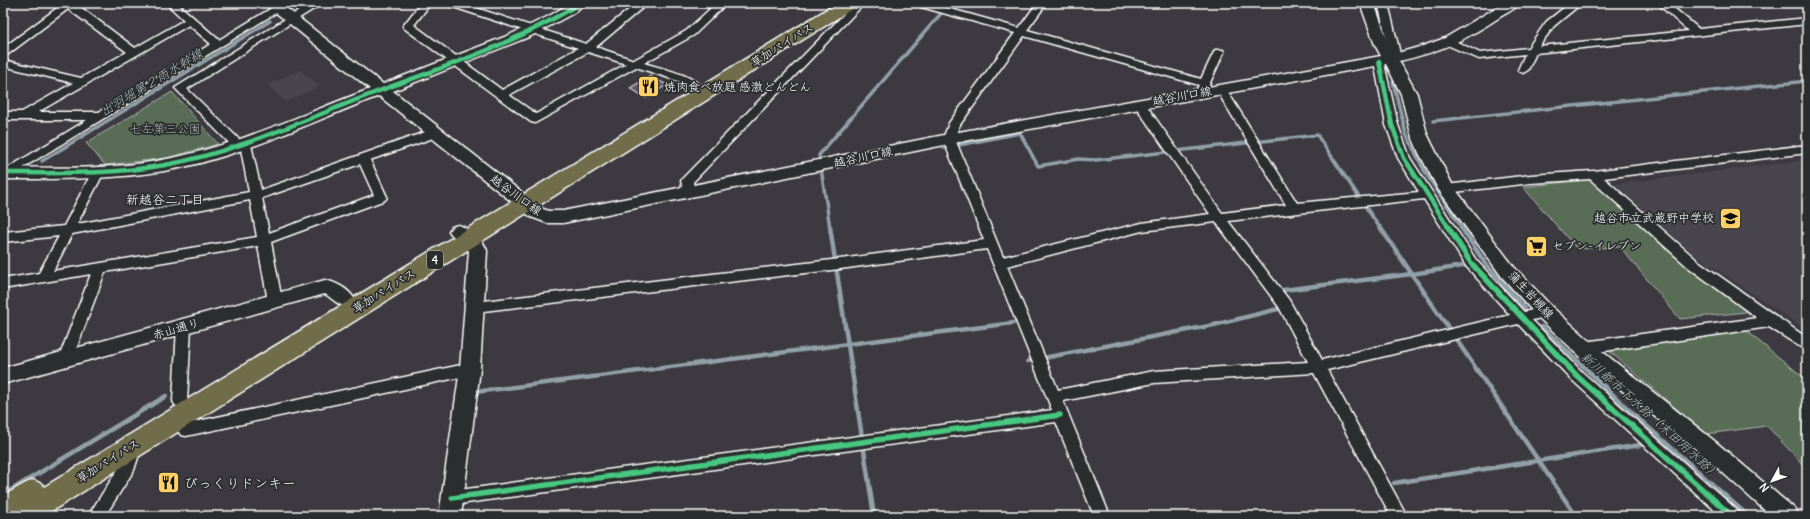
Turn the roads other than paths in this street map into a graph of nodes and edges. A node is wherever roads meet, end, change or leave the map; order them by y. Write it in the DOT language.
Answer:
graph roads {
  1 [pos="69,3"];
  2 [pos="171,3"];
  3 [pos="318,3"];
  4 [pos="426,3"];
  5 [pos="451,3"];
  6 [pos="490,3"];
  7 [pos="580,3"];
  8 [pos="642,3"];
  9 [pos="704,3"];
  10 [pos="918,3"];
  11 [pos="1042,3"];
  12 [pos="1367,3"];
  13 [pos="1383,3"];
  14 [pos="1513,3"];
  15 [pos="1577,3"];
  16 [pos="1662,3"];
  17 [pos="843,4"];
  18 [pos="279,5"];
  19 [pos="478,12"];
  20 [pos="292,19"];
  21 [pos="190,20"];
  22 [pos="1807,21"];
  23 [pos="532,30"];
  24 [pos="1021,32"];
  25 [pos="1696,32"];
  26 [pos="1449,42"];
  27 [pos="218,44"];
  28 [pos="587,48"];
  29 [pos="1532,49"];
  30 [pos="134,52"];
  31 [pos="1219,52"];
  32 [pos="3,53"];
  33 [pos="1389,59"];
  34 [pos="456,61"];
  35 [pos="3,62"];
  36 [pos="634,64"];
  37 [pos="1523,70"];
  38 [pos="82,82"];
  39 [pos="696,87"];
  40 [pos="1203,88"];
  41 [pos="1221,89"];
  42 [pos="381,90"];
  43 [pos="502,94"];
  44 [pos="1140,104"];
  45 [pos="3,116"];
  46 [pos="24,116"];
  47 [pos="101,116"];
  48 [pos="435,133"];
  49 [pos="948,139"];
  50 [pos="242,145"];
  51 [pos="1807,149"];
  52 [pos="363,158"];
  53 [pos="5,174"];
  54 [pos="97,174"];
  55 [pos="1593,175"];
  56 [pos="1446,188"];
  57 [pos="689,192"];
  58 [pos="256,195"];
  59 [pos="1426,195"];
  60 [pos="520,200"];
  61 [pos="1294,208"];
  62 [pos="1219,217"];
  63 [pos="68,230"];
  64 [pos="463,235"];
  65 [pos="3,237"];
  66 [pos="264,240"];
  67 [pos="991,244"];
  68 [pos="998,263"];
  69 [pos="100,268"];
  70 [pos="43,278"];
  71 [pos="3,284"];
  72 [pos="346,300"];
  73 [pos="275,301"];
  74 [pos="475,307"];
  75 [pos="1545,312"];
  76 [pos="1520,317"];
  77 [pos="1771,321"];
  78 [pos="184,327"];
  79 [pos="1807,345"];
  80 [pos="1584,348"];
  81 [pos="65,360"];
  82 [pos="1316,366"];
  83 [pos="470,369"];
  84 [pos="3,376"];
  85 [pos="1053,397"];
  86 [pos="178,410"];
  87 [pos="1060,415"];
  88 [pos="134,445"];
  89 [pos="451,507"];
  90 [pos="3,510"];
  91 [pos="20,516"];
  92 [pos="96,516"];
  93 [pos="1102,516"];
  94 [pos="1399,516"];
  95 [pos="1732,516"];
  96 [pos="1787,516"];
  1 -- 30 [label="street"];
  1 -- 32 [label="street"];
  2 -- 21 [label="street"];
  3 -- 20 [label="street"];
  4 -- 34 [label="street"];
  5 -- 19 [label="street"];
  6 -- 19 [label="street"];
  7 -- 23 [label="main road"];
  8 -- 28 [label="street"];
  9 -- 36 [label="street"];
  10 -- 24 [label="street"];
  11 -- 24 [label="street"];
  12 -- 33 [label="main road, 蒲生岩槻線"];
  13 -- 33 [label="street"];
  14 -- 26 [label="main road, 越谷川口線"];
  15 -- 29 [label="street"];
  16 -- 25 [label="street"];
  17 -- 39 [label="highway, 草加バイパス / 4"];
  17 -- 57 [label="street"];
  17 -- 60 [label="highway, 草加バイパス / 4"];
  18 -- 20 [label="main road, 越谷川口線"];
  18 -- 27 [label="street"];
  19 -- 23 [label="street"];
  20 -- 42 [label="main road, 越谷川口線"];
  20 -- 50 [label="street"];
  21 -- 27 [label="street"];
  21 -- 30 [label="street"];
  22 -- 25 [label="street"];
  23 -- 28 [label="street"];
  23 -- 34 [label="main road"];
  24 -- 40 [label="street"];
  24 -- 49 [label="street"];
  25 -- 29 [label="street"];
  26 -- 29 [label="street"];
  26 -- 33 [label="main road, 越谷川口線"];
  27 -- 47 [label="street"];
  28 -- 36 [label="street"];
  28 -- 43 [label="street"];
  29 -- 37 [label="street"];
  30 -- 38 [label="street"];
  31 -- 40 [label="street"];
  33 -- 41 [label="main road, 越谷川口線"];
  33 -- 56 [label="main road, 蒲生岩槻線"];
  33 -- 59 [label="street"];
  34 -- 42 [label="main road"];
  34 -- 43 [label="street"];
  35 -- 38 [label="street"];
  36 -- 39 [label="street"];
  36 -- 43 [label="street"];
  38 -- 46 [label="street"];
  39 -- 60 [label="highway, 草加バイパス / 4"];
  40 -- 41 [label="main road, 越谷川口線"];
  40 -- 44 [label="main road, 越谷川口線"];
  41 -- 61 [label="street"];
  42 -- 48 [label="main road, 越谷川口線"];
  42 -- 50 [label="main road"];
  44 -- 49 [label="main road, 越谷川口線"];
  44 -- 62 [label="street"];
  45 -- 46 [label="street"];
  46 -- 47 [label="street"];
  47 -- 53 [label="street"];
  48 -- 52 [label="street"];
  48 -- 60 [label="main road, 越谷川口線"];
  49 -- 57 [label="main road, 越谷川口線"];
  49 -- 67 [label="street"];
  50 -- 54 [label="main road"];
  50 -- 58 [label="street"];
  51 -- 55 [label="street"];
  52 -- 58 [label="street"];
  52 -- 66 [label="street"];
  53 -- 54 [label="main road"];
  54 -- 63 [label="street"];
  55 -- 56 [label="street"];
  55 -- 77 [label="street"];
  56 -- 75 [label="main road, 蒲生岩槻線"];
  57 -- 60 [label="main road, 越谷川口線"];
  58 -- 63 [label="street"];
  58 -- 66 [label="street"];
  59 -- 61 [label="street"];
  59 -- 76 [label="street"];
  60 -- 64 [label="highway, 草加バイパス / 4"];
  61 -- 62 [label="street"];
  62 -- 68 [label="street"];
  62 -- 82 [label="street"];
  63 -- 65 [label="street"];
  63 -- 70 [label="street"];
  64 -- 72 [label="highway, 草加バイパス / 4"];
  64 -- 74 [label="main road"];
  64 -- 86 [label="highway, 草加バイパス / 4"];
  66 -- 69 [label="street"];
  66 -- 73 [label="street"];
  67 -- 68 [label="street"];
  67 -- 74 [label="street"];
  68 -- 85 [label="street"];
  69 -- 70 [label="street"];
  69 -- 81 [label="street"];
  70 -- 71 [label="street"];
  72 -- 73 [label="main road, 赤山通り"];
  72 -- 86 [label="highway, 草加バイパス / 4"];
  73 -- 78 [label="main road, 赤山通り"];
  74 -- 83 [label="main road"];
  75 -- 76 [label="street"];
  75 -- 80 [label="main road, 蒲生岩槻線"];
  76 -- 82 [label="street"];
  76 -- 95 [label="street"];
  77 -- 79 [label="street"];
  77 -- 80 [label="street"];
  78 -- 81 [label="main road, 赤山通り"];
  78 -- 86 [label="street"];
  80 -- 96 [label="main road, 蒲生岩槻線"];
  81 -- 84 [label="main road, 赤山通り"];
  82 -- 85 [label="street"];
  82 -- 94 [label="street"];
  83 -- 86 [label="street"];
  83 -- 89 [label="main road"];
  85 -- 87 [label="street"];
  86 -- 88 [label="highway, 草加バイパス / 4"];
  86 -- 90 [label="highway, 草加バイパス / 4"];
  87 -- 89 [label="street"];
  87 -- 93 [label="street"];
  88 -- 91 [label="highway, 草加バイパス / 4"];
  88 -- 92 [label="street"];
}
